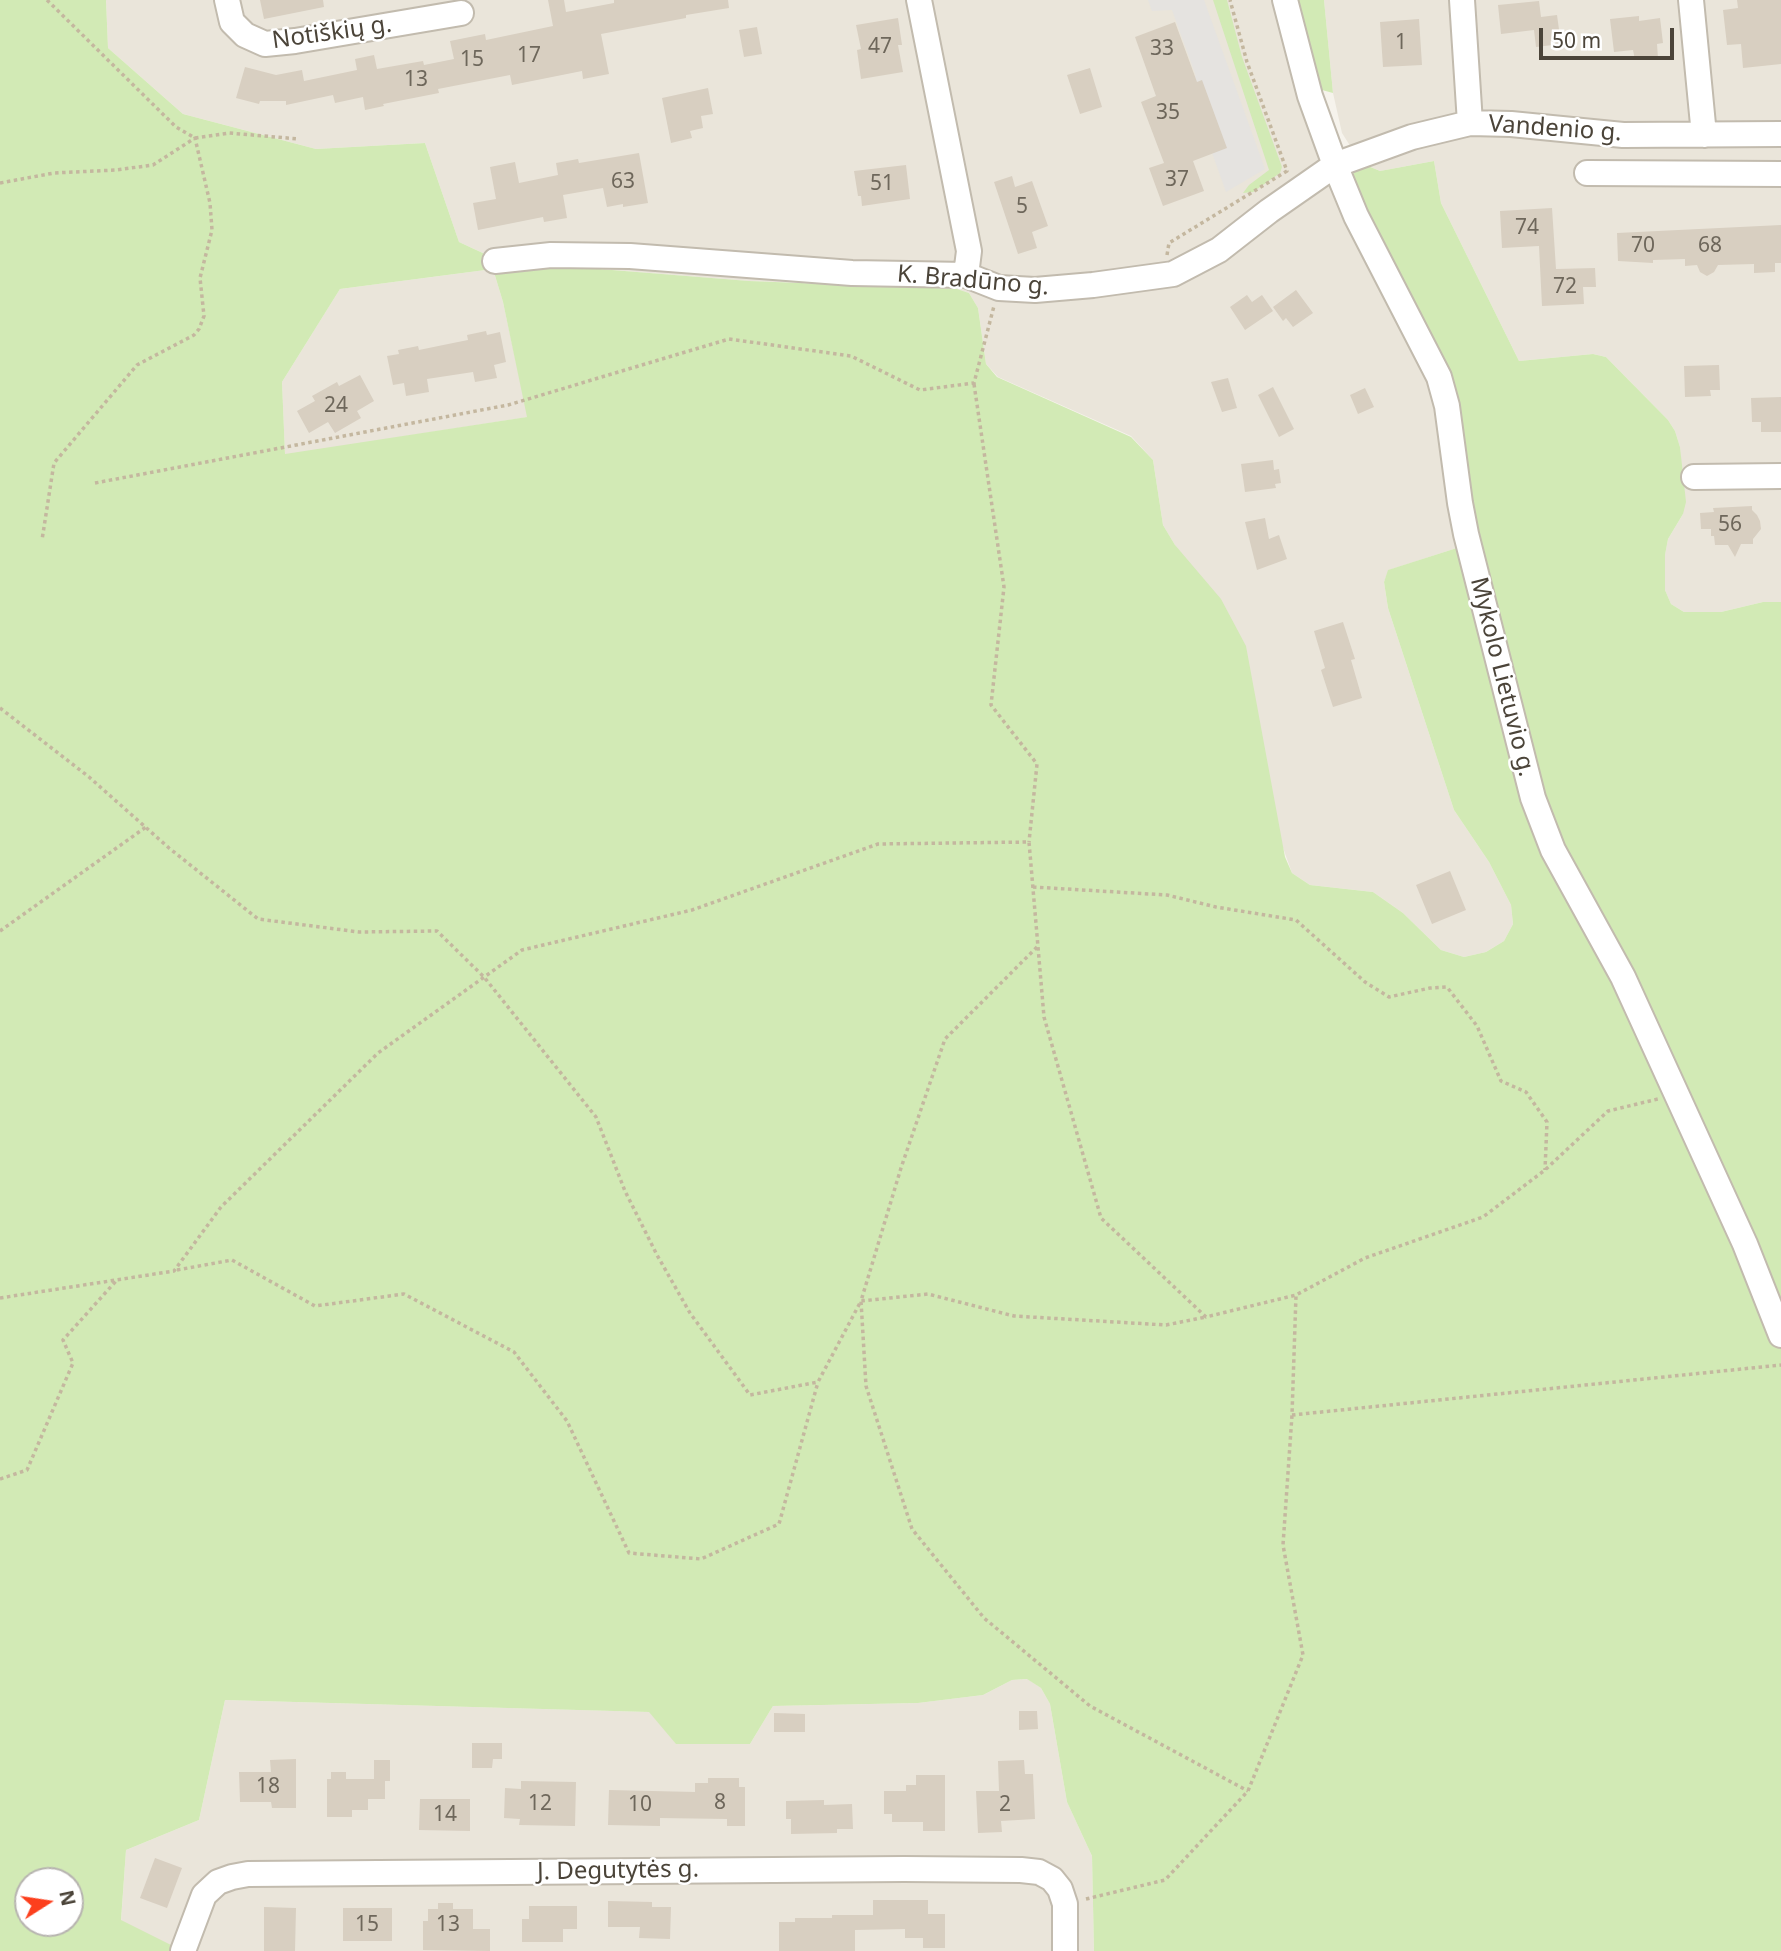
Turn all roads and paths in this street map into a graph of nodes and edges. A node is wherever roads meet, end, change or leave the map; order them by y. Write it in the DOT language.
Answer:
graph roads {
  1 [pos="47,0"];
  2 [pos="227,0"];
  3 [pos="919,0"];
  4 [pos="1230,0"];
  5 [pos="1285,0"];
  6 [pos="1462,0"];
  7 [pos="1691,0"];
  8 [pos="461,13"];
  9 [pos="1470,123"];
  10 [pos="1781,134"];
  11 [pos="1704,135"];
  12 [pos="195,138"];
  13 [pos="299,139"];
  14 [pos="1335,165"];
  15 [pos="1587,173"];
  16 [pos="1781,174"];
  17 [pos="0,183"];
  18 [pos="1169,243"];
  19 [pos="495,261"];
  20 [pos="966,275"];
  21 [pos="999,288"];
  22 [pos="974,383"];
  23 [pos="1781,476"];
  24 [pos="1694,477"];
  25 [pos="95,483"];
  26 [pos="43,540"];
  27 [pos="0,708"];
  28 [pos="146,827"];
  29 [pos="1029,842"];
  30 [pos="1033,887"];
  31 [pos="0,931"];
  32 [pos="1038,946"];
  33 [pos="484,977"];
  34 [pos="1677,1094"];
  35 [pos="1545,1170"];
  36 [pos="174,1270"];
  37 [pos="118,1279"];
  38 [pos="1296,1295"];
  39 [pos="0,1298"];
  40 [pos="861,1301"];
  41 [pos="1206,1317"];
  42 [pos="1781,1335"];
  43 [pos="1781,1365"];
  44 [pos="818,1382"];
  45 [pos="1292,1415"];
  46 [pos="0,1479"];
  47 [pos="1248,1791"];
  48 [pos="1065,1904"];
  49 [pos="183,1951"];
  50 [pos="1065,1951"];
  1 -- 12 [label="path"];
  2 -- 8 [label="street, Notiškių g."];
  3 -- 20 [label="street"];
  4 -- 18 [label="path"];
  5 -- 14 [label="street, Mykolo Lietuvio g."];
  6 -- 9 [label="street"];
  7 -- 11 [label="street"];
  9 -- 11 [label="street, Vandenio g."];
  9 -- 14 [label="street, Vandenio g."];
  10 -- 11 [label="street, Vandenio g."];
  12 -- 13 [label="path"];
  12 -- 17 [label="path"];
  12 -- 26 [label="path"];
  14 -- 21 [label="street, K. Bradūno g."];
  14 -- 34 [label="street, Mykolo Lietuvio g."];
  15 -- 16 [label="street"];
  19 -- 20 [label="street, K. Bradūno g."];
  20 -- 21 [label="street, K. Bradūno g."];
  21 -- 22 [label="path"];
  22 -- 25 [label="path"];
  22 -- 29 [label="path"];
  23 -- 24 [label="street"];
  27 -- 28 [label="path"];
  28 -- 31 [label="path"];
  28 -- 33 [label="path"];
  29 -- 30 [label="path"];
  29 -- 33 [label="path"];
  30 -- 32 [label="path"];
  30 -- 35 [label="path"];
  32 -- 40 [label="path"];
  32 -- 41 [label="path"];
  33 -- 36 [label="path"];
  33 -- 44 [label="path"];
  34 -- 35 [label="path"];
  34 -- 42 [label="street, Mykolo Lietuvio g."];
  35 -- 38 [label="path"];
  36 -- 37 [label="path"];
  36 -- 44 [label="path"];
  37 -- 39 [label="path"];
  37 -- 46 [label="path"];
  38 -- 41 [label="path"];
  38 -- 45 [label="path"];
  40 -- 41 [label="path"];
  40 -- 44 [label="path"];
  40 -- 47 [label="path"];
  43 -- 45 [label="path"];
  45 -- 47 [label="path"];
  47 -- 48 [label="path"];
  48 -- 49 [label="street, J. Degutytės g."];
  48 -- 50 [label="street"];
}
